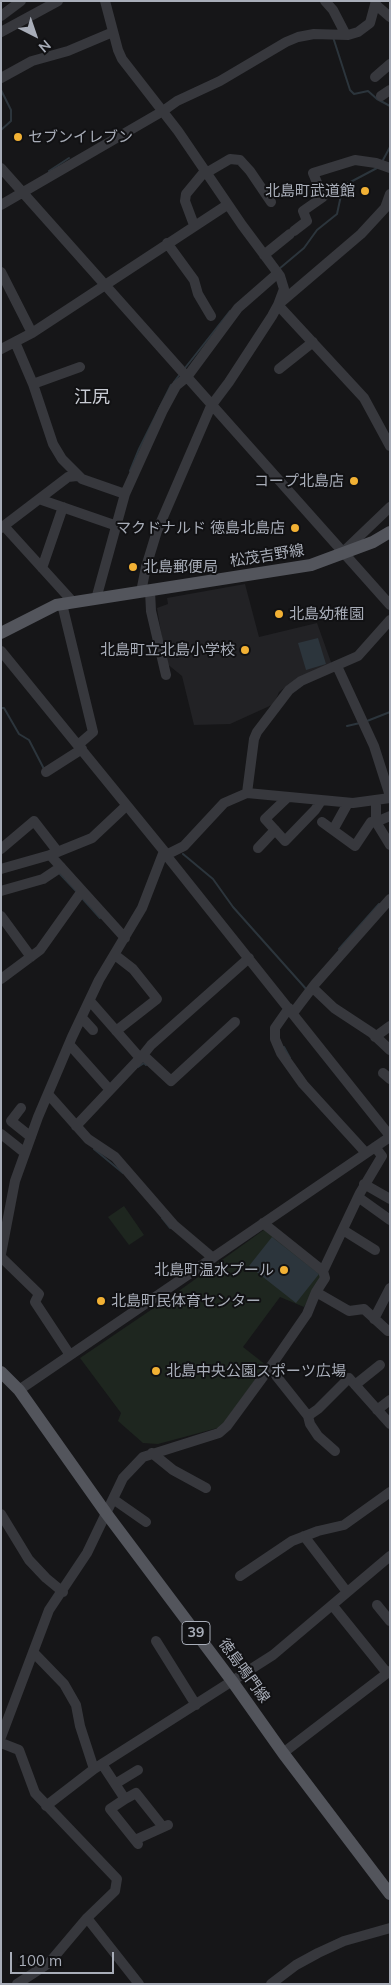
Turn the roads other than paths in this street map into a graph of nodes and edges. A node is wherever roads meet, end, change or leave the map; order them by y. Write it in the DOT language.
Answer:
graph roads {
  1 [pos="21,1"];
  2 [pos="58,1"];
  3 [pos="105,1"];
  4 [pos="325,1"];
  5 [pos="340,1"];
  6 [pos="376,3"];
  7 [pos="333,10"];
  8 [pos="1,16"];
  9 [pos="390,17"];
  10 [pos="1,32"];
  11 [pos="113,32"];
  12 [pos="346,35"];
  13 [pos="390,64"];
  14 [pos="375,77"];
  15 [pos="1,78"];
  16 [pos="163,112"];
  17 [pos="384,166"];
  18 [pos="1,168"];
  19 [pos="206,172"];
  20 [pos="23,192"];
  21 [pos="390,194"];
  22 [pos="271,202"];
  23 [pos="227,205"];
  24 [pos="1,206"];
  25 [pos="194,226"];
  26 [pos="167,243"];
  27 [pos="264,255"];
  28 [pos="1,272"];
  29 [pos="278,273"];
  30 [pos="106,286"];
  31 [pos="278,305"];
  32 [pos="211,316"];
  33 [pos="32,333"];
  34 [pos="15,342"];
  35 [pos="313,342"];
  36 [pos="1,349"];
  37 [pos="80,367"];
  38 [pos="279,369"];
  39 [pos="184,373"];
  40 [pos="33,384"];
  41 [pos="212,406"];
  42 [pos="390,446"];
  43 [pos="78,476"];
  44 [pos="125,494"];
  45 [pos="40,499"];
  46 [pos="63,507"];
  47 [pos="390,507"];
  48 [pos="117,526"];
  49 [pos="3,527"];
  50 [pos="390,532"];
  51 [pos="344,553"];
  52 [pos="42,568"];
  53 [pos="146,591"];
  54 [pos="96,599"];
  55 [pos="68,603"];
  56 [pos="390,605"];
  57 [pos="390,620"];
  58 [pos="1,633"];
  59 [pos="1,651"];
  60 [pos="337,666"];
  61 [pos="166,676"];
  62 [pos="80,747"];
  63 [pos="46,772"];
  64 [pos="247,793"];
  65 [pos="288,797"];
  66 [pos="390,797"];
  67 [pos="321,801"];
  68 [pos="376,801"];
  69 [pos="348,803"];
  70 [pos="126,806"];
  71 [pos="390,816"];
  72 [pos="322,822"];
  73 [pos="376,822"];
  74 [pos="275,830"];
  75 [pos="333,830"];
  76 [pos="390,845"];
  77 [pos="258,848"];
  78 [pos="1,849"];
  79 [pos="54,853"];
  80 [pos="165,853"];
  81 [pos="2,867"];
  82 [pos="61,867"];
  83 [pos="1,891"];
  84 [pos="82,891"];
  85 [pos="390,899"];
  86 [pos="1,916"];
  87 [pos="126,938"];
  88 [pos="115,954"];
  89 [pos="31,957"];
  90 [pos="249,958"];
  91 [pos="1,979"];
  92 [pos="313,988"];
  93 [pos="90,1001"];
  94 [pos="291,1010"];
  95 [pos="82,1018"];
  96 [pos="235,1022"];
  97 [pos="390,1026"];
  98 [pos="93,1030"];
  99 [pos="116,1031"];
  100 [pos="375,1037"];
  101 [pos="69,1044"];
  102 [pos="388,1046"];
  103 [pos="142,1057"];
  104 [pos="110,1090"];
  105 [pos="48,1094"];
  106 [pos="21,1108"];
  107 [pos="76,1126"];
  108 [pos="1,1134"];
  109 [pos="390,1136"];
  110 [pos="31,1138"];
  111 [pos="370,1150"];
  112 [pos="25,1153"];
  113 [pos="364,1184"];
  114 [pos="358,1197"];
  115 [pos="390,1199"];
  116 [pos="390,1220"];
  117 [pos="263,1223"];
  118 [pos="343,1230"];
  119 [pos="375,1250"];
  120 [pos="1,1254"];
  121 [pos="213,1258"];
  122 [pos="323,1271"];
  123 [pos="390,1288"];
  124 [pos="316,1292"];
  125 [pos="374,1318"];
  126 [pos="388,1331"];
  127 [pos="70,1355"];
  128 [pos="380,1365"];
  129 [pos="271,1366"];
  130 [pos="1,1372"];
  131 [pos="355,1385"];
  132 [pos="19,1390"];
  133 [pos="390,1400"];
  134 [pos="378,1410"];
  135 [pos="308,1416"];
  136 [pos="390,1424"];
  137 [pos="335,1451"];
  138 [pos="152,1453"];
  139 [pos="206,1488"];
  140 [pos="390,1492"];
  141 [pos="113,1499"];
  142 [pos="1,1514"];
  143 [pos="106,1514"];
  144 [pos="146,1522"];
  145 [pos="304,1536"];
  146 [pos="390,1556"];
  147 [pos="240,1576"];
  148 [pos="63,1592"];
  149 [pos="347,1592"];
  150 [pos="377,1605"];
  151 [pos="333,1606"];
  152 [pos="390,1621"];
  153 [pos="156,1641"];
  154 [pos="33,1652"];
  155 [pos="388,1672"];
  156 [pos="232,1681"];
  157 [pos="196,1705"];
  158 [pos="1,1737"];
  159 [pos="1,1743"];
  160 [pos="282,1753"];
  161 [pos="98,1767"];
  162 [pos="138,1770"];
  163 [pos="115,1784"];
  164 [pos="125,1799"];
  165 [pos="46,1806"];
  166 [pos="390,1894"];
  167 [pos="87,1918"];
  168 [pos="390,1928"];
  169 [pos="17,1984"];
  170 [pos="139,1984"];
  171 [pos="271,1984"];
  1 -- 8 [label="street"];
  2 -- 10 [label="street"];
  3 -- 11 [label="street"];
  4 -- 7 [label="street"];
  5 -- 7 [label="street"];
  6 -- 9 [label="street"];
  6 -- 12 [label="street"];
  7 -- 12 [label="street"];
  11 -- 15 [label="street"];
  11 -- 16 [label="street"];
  12 -- 16 [label="street"];
  13 -- 14 [label="street"];
  16 -- 19 [label="street"];
  16 -- 20 [label="street"];
  17 -- 27 [label="street"];
  18 -- 20 [label="street"];
  19 -- 22 [label="street"];
  19 -- 23 [label="street"];
  19 -- 25 [label="street"];
  20 -- 24 [label="street"];
  20 -- 30 [label="street"];
  21 -- 31 [label="street"];
  23 -- 25 [label="street"];
  23 -- 27 [label="street"];
  25 -- 26 [label="street"];
  26 -- 30 [label="street"];
  26 -- 32 [label="street"];
  27 -- 29 [label="street"];
  28 -- 33 [label="street"];
  29 -- 31 [label="street"];
  29 -- 39 [label="street"];
  30 -- 33 [label="street"];
  30 -- 39 [label="street"];
  31 -- 35 [label="street"];
  31 -- 41 [label="street"];
  33 -- 34 [label="street"];
  34 -- 36 [label="street"];
  34 -- 40 [label="street"];
  35 -- 38 [label="street"];
  35 -- 42 [label="street"];
  37 -- 40 [label="street"];
  39 -- 41 [label="street"];
  39 -- 44 [label="street"];
  40 -- 43 [label="street"];
  41 -- 51 [label="street"];
  41 -- 53 [label="street"];
  43 -- 44 [label="street"];
  43 -- 45 [label="street"];
  44 -- 48 [label="street"];
  45 -- 46 [label="street"];
  45 -- 49 [label="street"];
  46 -- 48 [label="street"];
  46 -- 52 [label="street"];
  47 -- 51 [label="street"];
  48 -- 54 [label="street"];
  49 -- 52 [label="street"];
  50 -- 51 [label="main road, 松茂吉野線"];
  51 -- 53 [label="main road, 松茂吉野線"];
  51 -- 56 [label="street"];
  52 -- 55 [label="street"];
  53 -- 54 [label="main road, 松茂吉野線"];
  53 -- 61 [label="street"];
  54 -- 55 [label="main road, 松茂吉野線"];
  55 -- 58 [label="main road, 松茂吉野線"];
  55 -- 62 [label="street"];
  57 -- 60 [label="street"];
  59 -- 62 [label="street"];
  60 -- 64 [label="street"];
  60 -- 66 [label="street"];
  62 -- 63 [label="street"];
  62 -- 70 [label="street"];
  64 -- 65 [label="street"];
  64 -- 80 [label="street"];
  65 -- 67 [label="street"];
  65 -- 74 [label="street"];
  66 -- 68 [label="street"];
  67 -- 69 [label="street"];
  67 -- 74 [label="street"];
  68 -- 69 [label="street"];
  68 -- 73 [label="street"];
  69 -- 75 [label="street"];
  70 -- 79 [label="street"];
  70 -- 80 [label="street"];
  71 -- 73 [label="street"];
  72 -- 75 [label="street"];
  73 -- 75 [label="street"];
  73 -- 76 [label="street"];
  74 -- 77 [label="street"];
  78 -- 79 [label="street"];
  79 -- 81 [label="street"];
  79 -- 82 [label="street"];
  80 -- 87 [label="street"];
  80 -- 90 [label="street"];
  82 -- 83 [label="street"];
  82 -- 84 [label="street"];
  84 -- 87 [label="street"];
  84 -- 89 [label="street"];
  85 -- 92 [label="street"];
  86 -- 89 [label="street"];
  87 -- 88 [label="street"];
  88 -- 93 [label="street"];
  88 -- 99 [label="street"];
  89 -- 91 [label="street"];
  90 -- 94 [label="street"];
  90 -- 103 [label="street"];
  92 -- 94 [label="street"];
  92 -- 100 [label="street"];
  93 -- 95 [label="street"];
  93 -- 99 [label="street"];
  94 -- 109 [label="street"];
  94 -- 111 [label="street"];
  95 -- 98 [label="street"];
  95 -- 101 [label="street"];
  96 -- 103 [label="street"];
  97 -- 100 [label="street"];
  99 -- 103 [label="street"];
  100 -- 102 [label="street"];
  101 -- 104 [label="street"];
  101 -- 105 [label="street"];
  103 -- 104 [label="street"];
  104 -- 107 [label="street"];
  105 -- 107 [label="street"];
  105 -- 110 [label="street"];
  106 -- 110 [label="street"];
  107 -- 121 [label="street"];
  108 -- 112 [label="street"];
  109 -- 111 [label="street"];
  110 -- 112 [label="street"];
  111 -- 113 [label="street"];
  111 -- 117 [label="street"];
  112 -- 120 [label="street"];
  113 -- 114 [label="street"];
  113 -- 115 [label="street"];
  114 -- 116 [label="street"];
  114 -- 118 [label="street"];
  117 -- 121 [label="street"];
  117 -- 122 [label="street"];
  118 -- 119 [label="street"];
  118 -- 122 [label="street"];
  120 -- 127 [label="street"];
  121 -- 127 [label="street"];
  122 -- 124 [label="street"];
  123 -- 125 [label="street"];
  124 -- 125 [label="street"];
  124 -- 129 [label="street"];
  125 -- 126 [label="street"];
  127 -- 132 [label="street"];
  128 -- 131 [label="street"];
  129 -- 135 [label="street"];
  129 -- 138 [label="street"];
  130 -- 132 [label="main road, 徳島鳴門線 / 39"];
  131 -- 134 [label="street"];
  131 -- 135 [label="street"];
  132 -- 143 [label="main road, 徳島鳴門線 / 39"];
  133 -- 134 [label="street"];
  134 -- 136 [label="street"];
  135 -- 137 [label="street"];
  138 -- 139 [label="street"];
  138 -- 141 [label="street"];
  140 -- 145 [label="street"];
  141 -- 143 [label="street"];
  141 -- 144 [label="street"];
  142 -- 148 [label="street"];
  143 -- 148 [label="street"];
  143 -- 156 [label="main road, 徳島鳴門線 / 39"];
  145 -- 147 [label="street"];
  145 -- 149 [label="street"];
  146 -- 149 [label="street"];
  148 -- 154 [label="street"];
  149 -- 151 [label="street"];
  150 -- 152 [label="street"];
  151 -- 155 [label="street"];
  151 -- 156 [label="street"];
  153 -- 157 [label="street"];
  154 -- 158 [label="street"];
  154 -- 161 [label="street"];
  155 -- 160 [label="street"];
  156 -- 157 [label="street"];
  156 -- 160 [label="main road, 徳島鳴門線 / 39"];
  157 -- 161 [label="street"];
  159 -- 165 [label="street"];
  160 -- 166 [label="main road, 徳島鳴門線 / 39"];
  161 -- 163 [label="street"];
  161 -- 165 [label="street"];
  162 -- 163 [label="street"];
  163 -- 164 [label="street"];
  164 -- 164 [label="street"];
  165 -- 167 [label="street"];
  167 -- 169 [label="street"];
  167 -- 170 [label="street"];
  168 -- 171 [label="street"];
}
